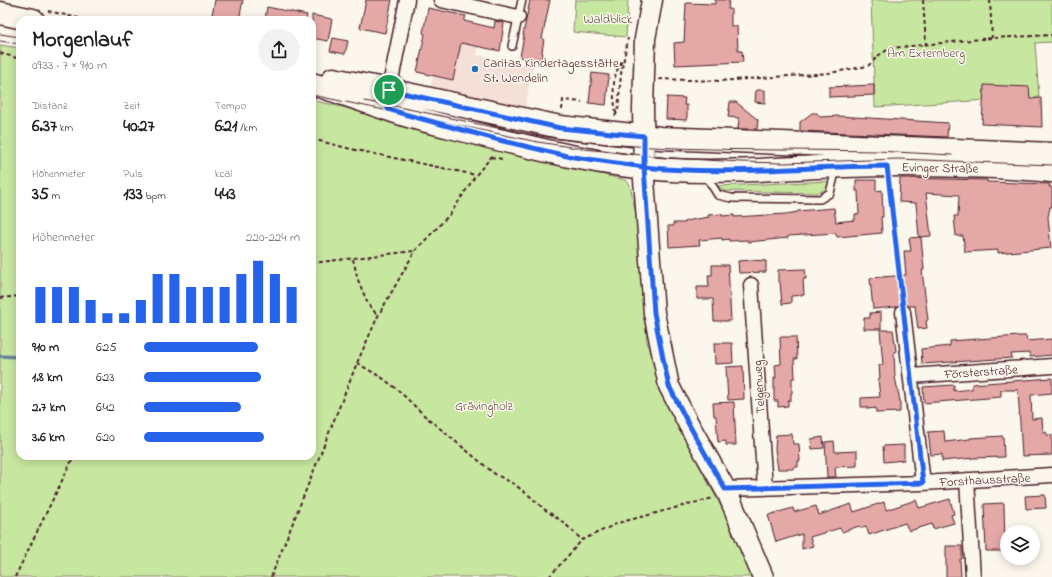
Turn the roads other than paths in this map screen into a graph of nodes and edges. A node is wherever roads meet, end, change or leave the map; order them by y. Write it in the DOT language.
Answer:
graph roads {
  1 [pos="407,0"];
  2 [pos="441,0"];
  3 [pos="522,0"];
  4 [pos="652,0"];
  5 [pos="0,13"];
  6 [pos="16,16"];
  7 [pos="518,17"];
  8 [pos="512,46"];
  9 [pos="316,77"];
  10 [pos="316,85"];
  11 [pos="389,100"];
  12 [pos="644,136"];
  13 [pos="1052,154"];
  14 [pos="644,167"];
  15 [pos="836,167"];
  16 [pos="703,170"];
  17 [pos="1052,171"];
  18 [pos="752,285"];
  19 [pos="903,312"];
  20 [pos="1052,366"];
  21 [pos="910,376"];
  22 [pos="1052,475"];
  23 [pos="967,480"];
  24 [pos="923,483"];
  25 [pos="765,488"];
  26 [pos="726,491"];
  27 [pos="764,577"];
  28 [pos="973,577"];
  1 -- 11 [label="street"];
  2 -- 7 [label="street"];
  3 -- 7 [label="lane"];
  4 -- 12 [label="main road"];
  5 -- 6 [label="main road"];
  7 -- 8 [label="lane"];
  9 -- 11 [label="main road, Evinger Straße"];
  10 -- 11 [label="main road, Evinger Straße"];
  11 -- 12 [label="main road, Evinger Straße"];
  11 -- 14 [label="main road, Evinger Straße"];
  12 -- 13 [label="main road, Evinger Straße"];
  12 -- 14 [label="main road"];
  14 -- 16 [label="main road, Evinger Straße"];
  14 -- 26 [label="main road"];
  15 -- 16 [label="main road, Evinger Straße"];
  15 -- 16 [label="lane"];
  15 -- 17 [label="main road, Evinger Straße"];
  18 -- 25 [label="street, Telgenweg"];
  19 -- 21 [label="street"];
  20 -- 21 [label="street, Försterstraße"];
  21 -- 24 [label="street"];
  22 -- 23 [label="street, Forsthausstraße"];
  23 -- 24 [label="street, Forsthausstraße"];
  23 -- 28 [label="street"];
  24 -- 25 [label="street, Forsthausstraße"];
  25 -- 26 [label="street, Forsthausstraße"];
  26 -- 27 [label="main road"];
}
